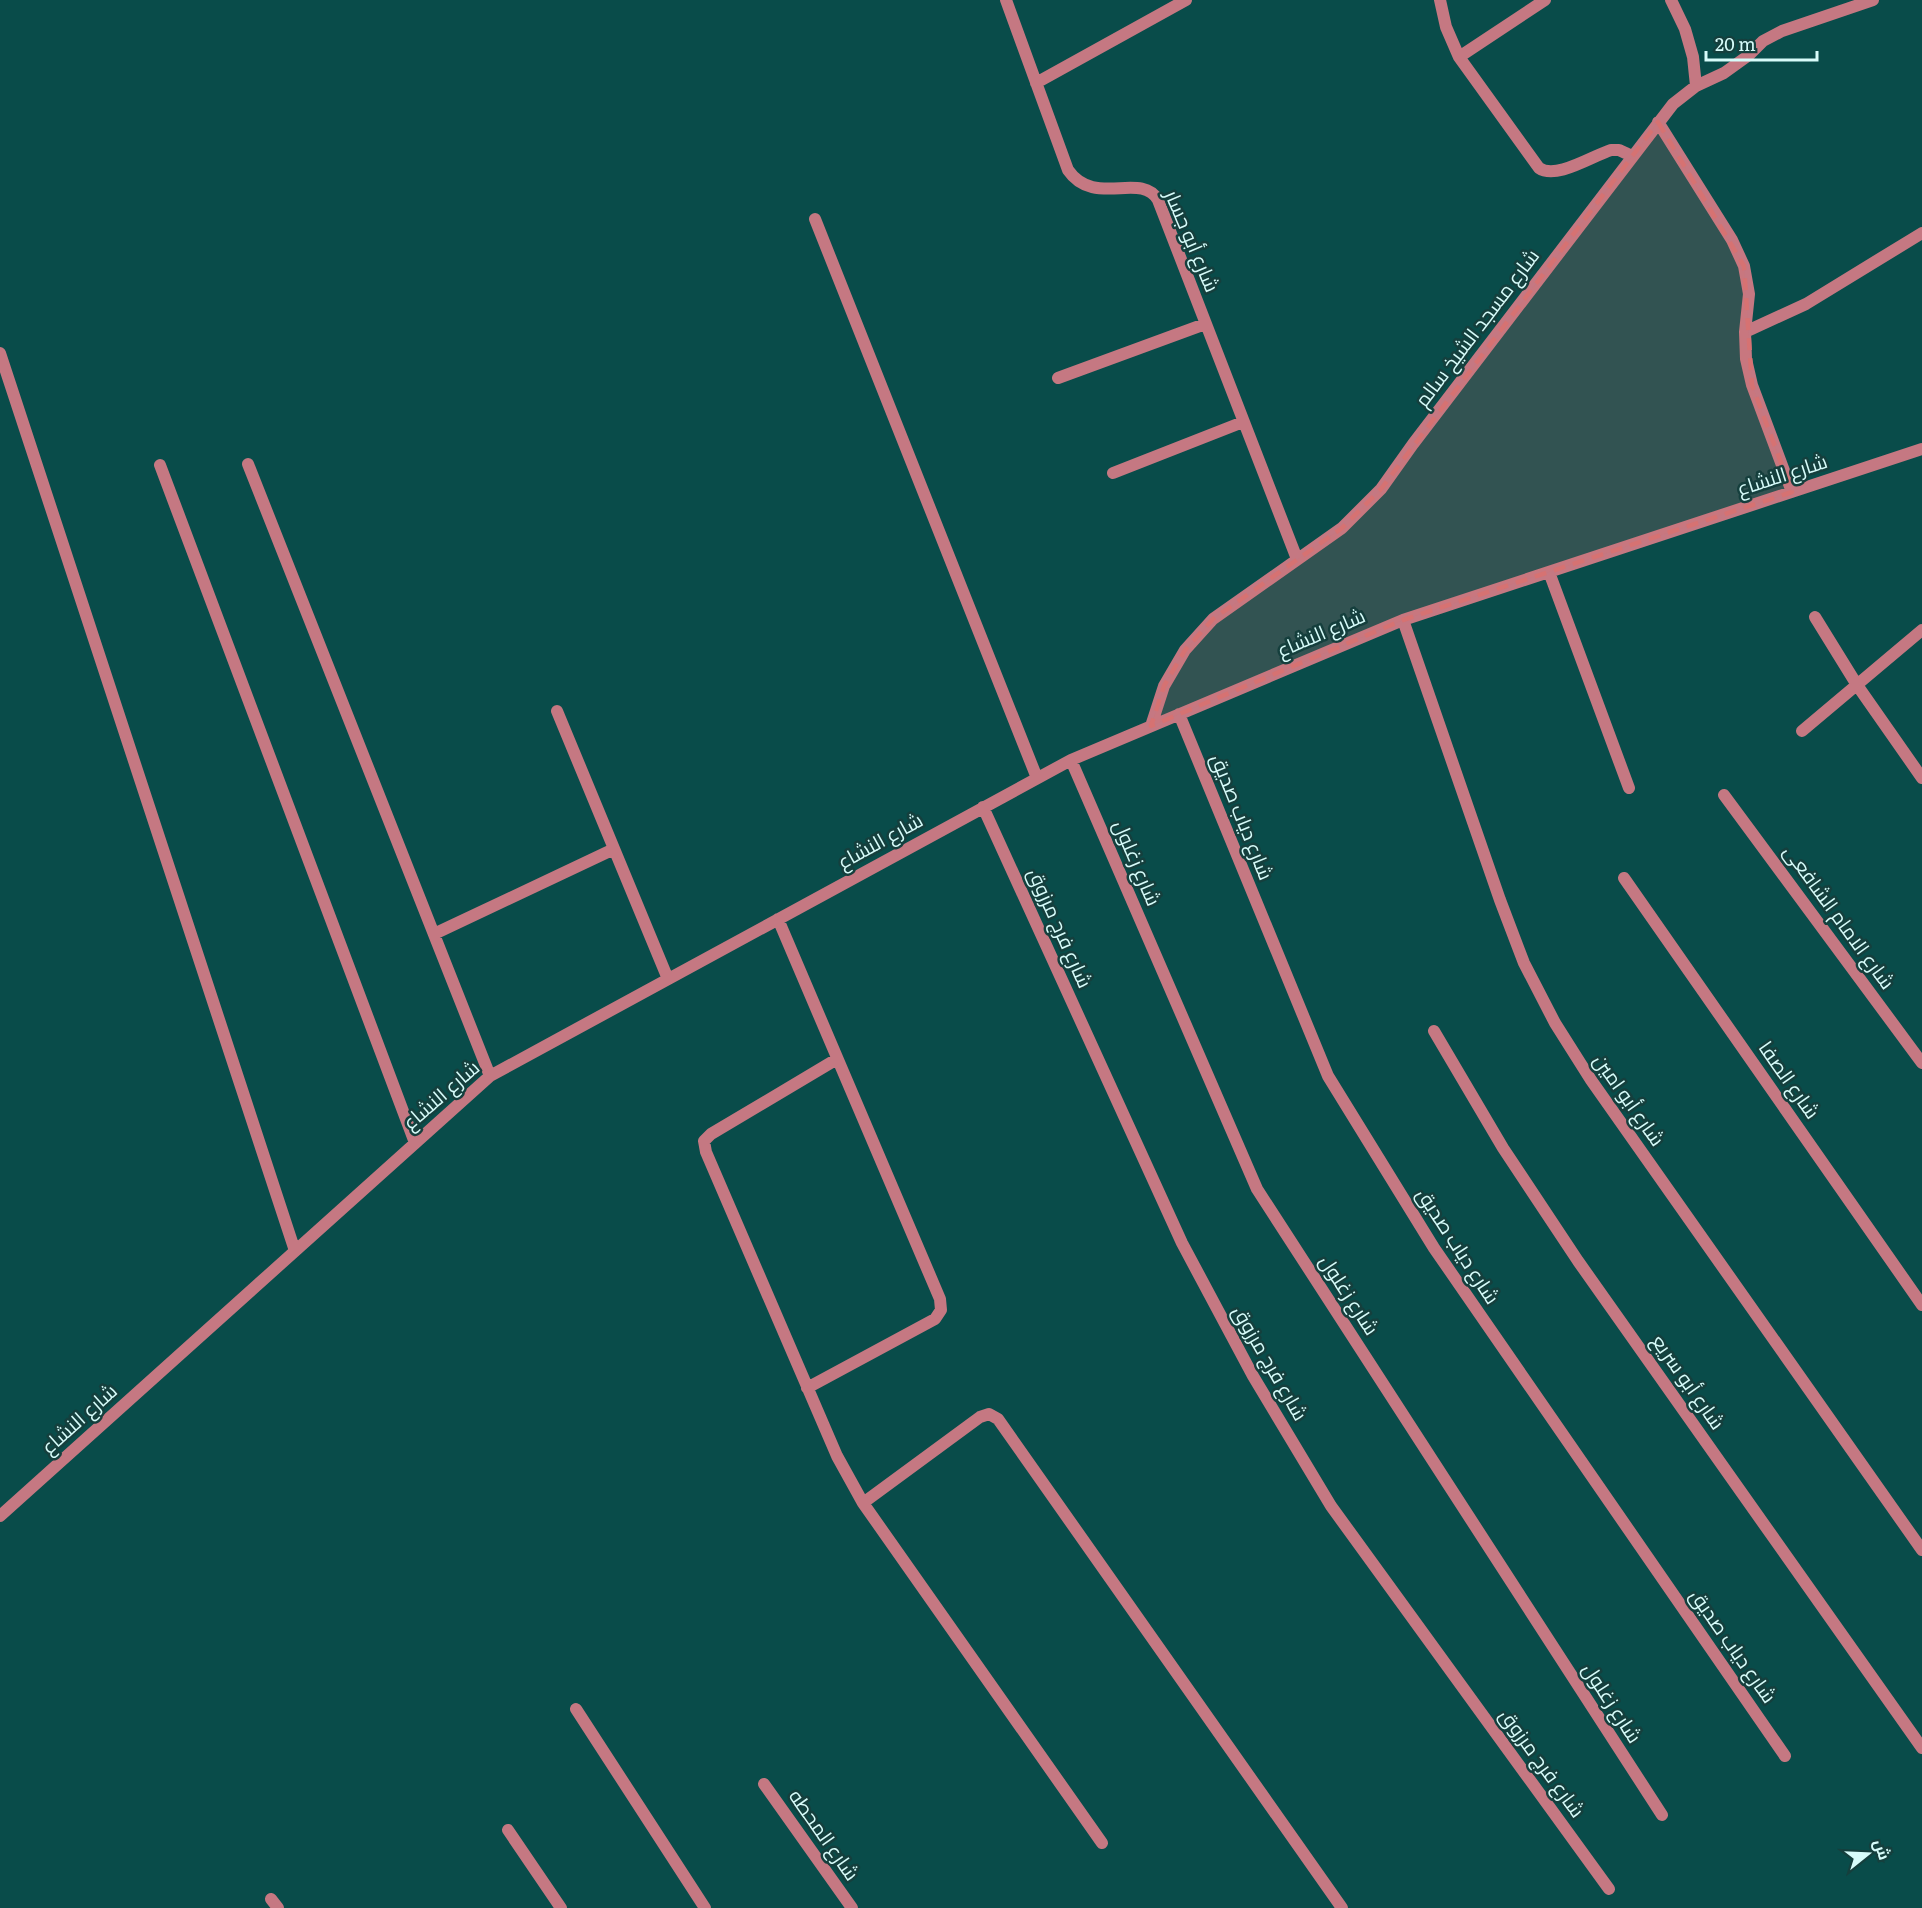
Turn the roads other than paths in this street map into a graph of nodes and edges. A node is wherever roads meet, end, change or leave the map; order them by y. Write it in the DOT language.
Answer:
graph roads {
  1 [pos="1006,0"];
  2 [pos="1186,0"];
  3 [pos="1440,0"];
  4 [pos="1545,0"];
  5 [pos="1671,0"];
  6 [pos="1873,0"];
  7 [pos="1459,57"];
  8 [pos="1036,82"];
  9 [pos="1695,86"];
  10 [pos="1658,122"];
  11 [pos="1632,156"];
  12 [pos="815,219"];
  13 [pos="1922,233"];
  14 [pos="1205,324"];
  15 [pos="1745,332"];
  16 [pos="0,353"];
  17 [pos="1058,378"];
  18 [pos="1243,422"];
  19 [pos="1922,449"];
  20 [pos="248,464"];
  21 [pos="160,465"];
  22 [pos="1113,474"];
  23 [pos="1792,492"];
  24 [pos="1297,559"];
  25 [pos="1549,572"];
  26 [pos="1815,617"];
  27 [pos="1402,620"];
  28 [pos="1922,630"];
  29 [pos="1857,685"];
  30 [pos="557,711"];
  31 [pos="1179,714"];
  32 [pos="1151,726"];
  33 [pos="1802,731"];
  34 [pos="1071,760"];
  35 [pos="1037,778"];
  36 [pos="1922,778"];
  37 [pos="1629,788"];
  38 [pos="1724,795"];
  39 [pos="983,807"];
  40 [pos="614,849"];
  41 [pos="1624,878"];
  42 [pos="778,919"];
  43 [pos="434,934"];
  44 [pos="668,979"];
  45 [pos="1434,1031"];
  46 [pos="837,1059"];
  47 [pos="1922,1063"];
  48 [pos="490,1076"];
  49 [pos="415,1143"];
  50 [pos="295,1251"];
  51 [pos="1922,1305"];
  52 [pos="807,1388"];
  53 [pos="863,1503"];
  54 [pos="0,1516"];
  55 [pos="1922,1550"];
  56 [pos="576,1709"];
  57 [pos="1922,1748"];
  58 [pos="1785,1756"];
  59 [pos="764,1784"];
  60 [pos="1662,1815"];
  61 [pos="508,1830"];
  62 [pos="1102,1843"];
  63 [pos="1609,1888"];
  64 [pos="561,1908"];
  65 [pos="705,1908"];
  66 [pos="852,1908"];
  67 [pos="1342,1908"];
  1 -- 8 [label="street, شارع أبو جسار"];
  2 -- 8 [label="street"];
  3 -- 7 [label="street"];
  4 -- 7 [label="street"];
  5 -- 9 [label="street"];
  6 -- 9 [label="street, شارع مسجد الشيخ سالم"];
  7 -- 11 [label="street"];
  8 -- 14 [label="street, شارع أبو جسار"];
  9 -- 10 [label="street, شارع مسجد الشيخ سالم"];
  10 -- 11 [label="street, شارع مسجد الشيخ سالم"];
  10 -- 15 [label="street"];
  11 -- 24 [label="street, شارع مسجد الشيخ سالم"];
  12 -- 35 [label="street"];
  13 -- 15 [label="street"];
  14 -- 17 [label="street"];
  14 -- 18 [label="street, شارع أبو جسار"];
  15 -- 23 [label="street"];
  16 -- 50 [label="street"];
  18 -- 22 [label="street"];
  18 -- 24 [label="street, شارع أبو جسار"];
  19 -- 23 [label="street, شارع النشاع"];
  20 -- 43 [label="street"];
  21 -- 49 [label="street"];
  23 -- 25 [label="street, شارع النشاع"];
  24 -- 32 [label="street, شارع مسجد الشيخ سالم"];
  25 -- 27 [label="street, شارع النشاع"];
  25 -- 37 [label="street"];
  26 -- 29 [label="street"];
  27 -- 31 [label="street, شارع النشاع"];
  27 -- 55 [label="street, شارع أبو امين"];
  28 -- 29 [label="street"];
  29 -- 33 [label="street"];
  29 -- 36 [label="street"];
  30 -- 40 [label="street"];
  31 -- 32 [label="street, شارع النشاع"];
  31 -- 58 [label="street, شارع دياب صديق"];
  32 -- 34 [label="street, شارع النشاع"];
  34 -- 35 [label="street, شارع النشاع"];
  34 -- 60 [label="street, شارع زغلول"];
  35 -- 39 [label="street, شارع النشاع"];
  38 -- 47 [label="street, شارع الامام الشافعى"];
  39 -- 42 [label="street, شارع النشاع"];
  39 -- 63 [label="street, شارع فرج مرزوق"];
  40 -- 43 [label="street"];
  40 -- 44 [label="street"];
  41 -- 51 [label="street, شارع الصفا"];
  42 -- 44 [label="street, شارع النشاع"];
  42 -- 46 [label="street"];
  43 -- 48 [label="street"];
  44 -- 48 [label="street, شارع النشاع"];
  45 -- 57 [label="street, شارع أبو سريع"];
  46 -- 52 [label="street"];
  46 -- 52 [label="street"];
  48 -- 49 [label="street, شارع النشاع"];
  49 -- 50 [label="street, شارع النشاع"];
  50 -- 54 [label="street, شارع النشاع"];
  52 -- 53 [label="street"];
  53 -- 62 [label="street"];
  53 -- 67 [label="street"];
  56 -- 65 [label="street"];
  59 -- 66 [label="street, شارع المحطه"];
  61 -- 64 [label="street"];
}
